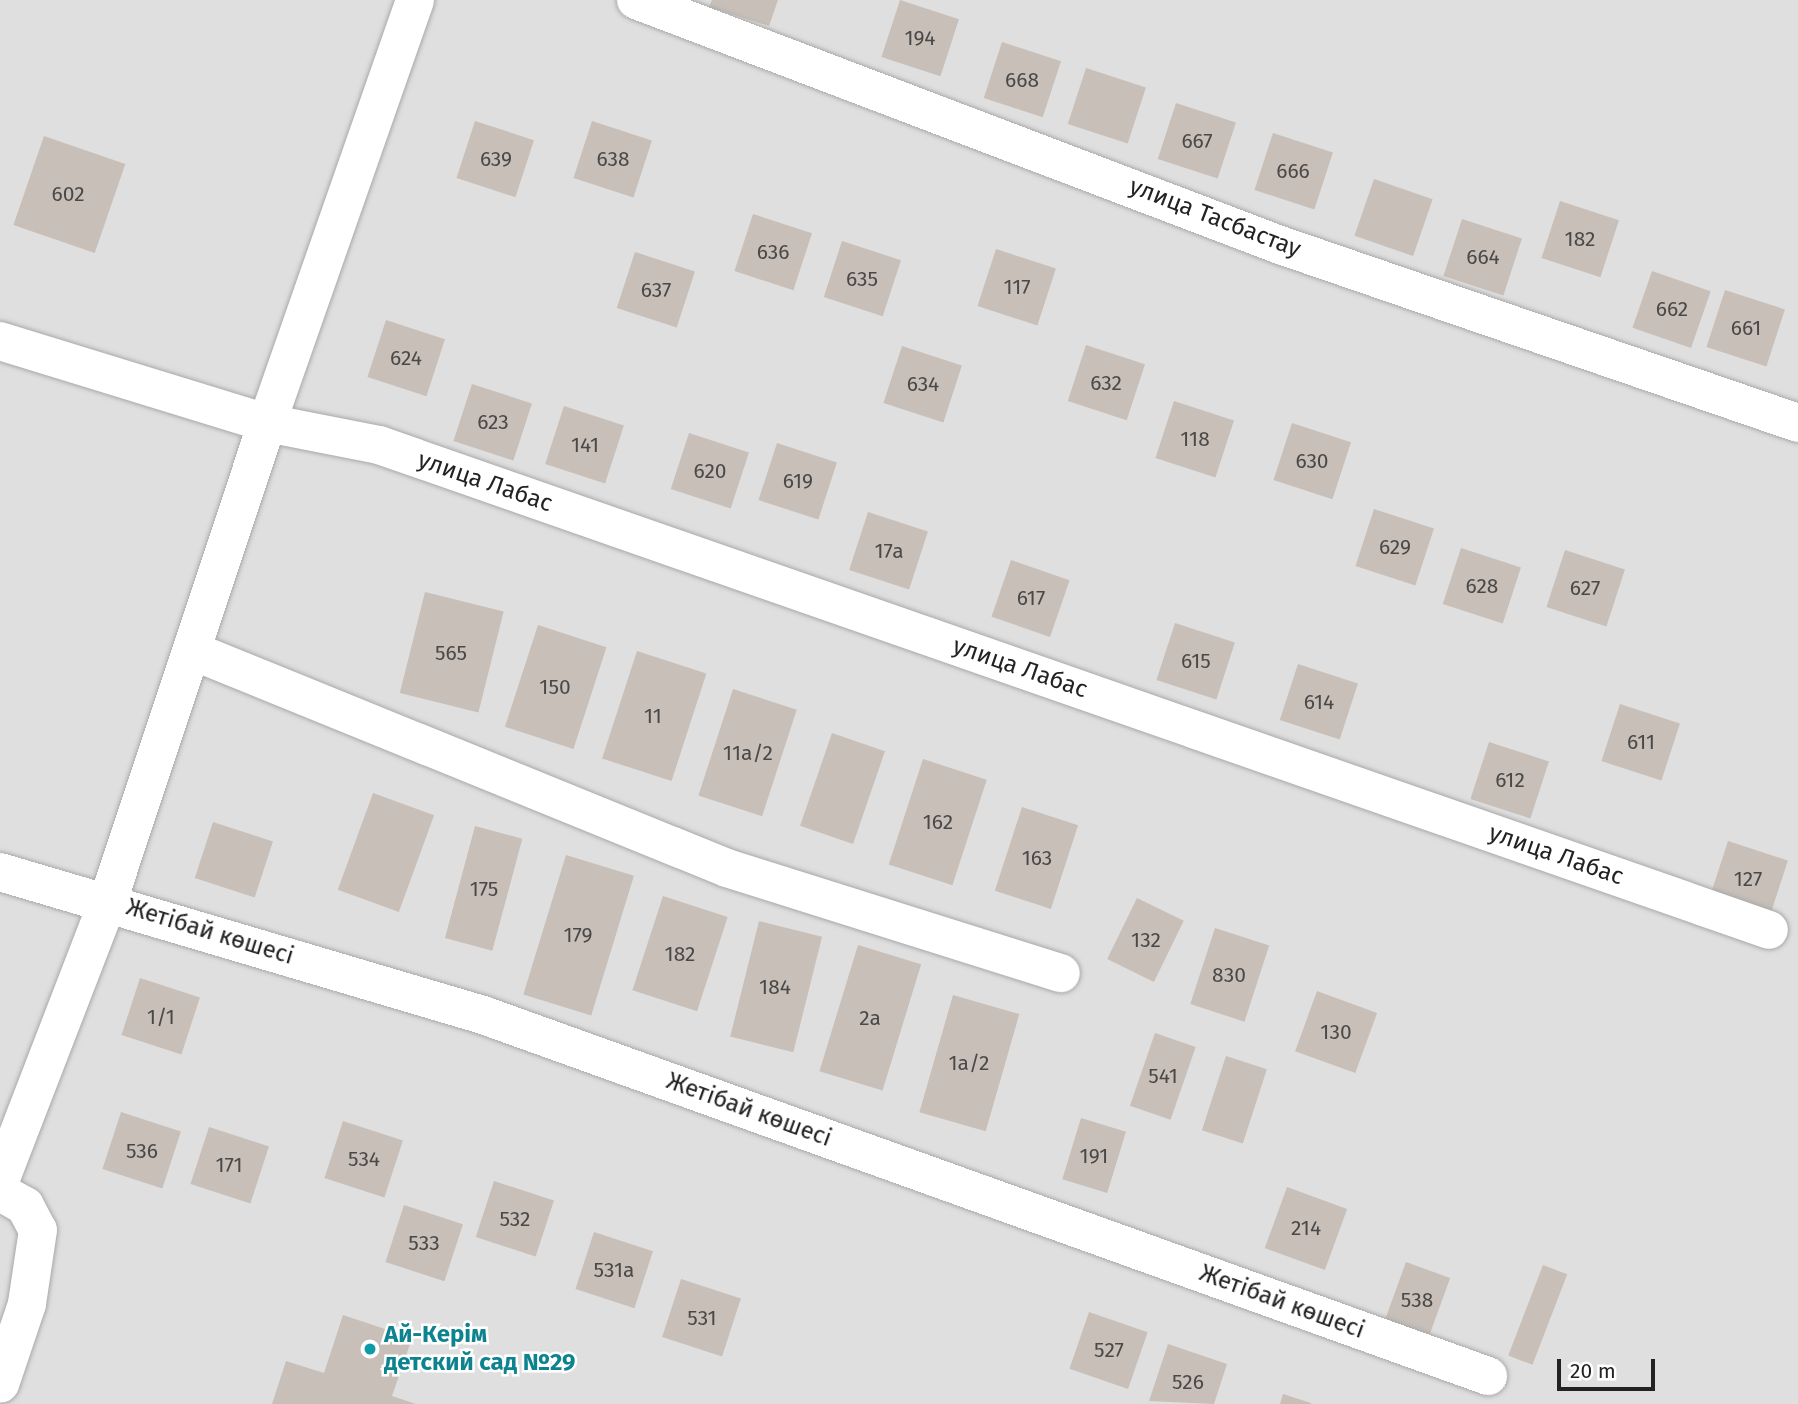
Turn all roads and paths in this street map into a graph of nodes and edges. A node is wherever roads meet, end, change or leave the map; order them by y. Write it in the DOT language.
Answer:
graph roads {
  1 [pos="415,0"];
  2 [pos="636,0"];
  3 [pos="0,341"];
  4 [pos="267,423"];
  5 [pos="1798,424"];
  6 [pos="193,651"];
  7 [pos="0,872"];
  8 [pos="108,901"];
  9 [pos="1769,930"];
  10 [pos="1061,973"];
  11 [pos="0,1181"];
  12 [pos="0,1192"];
  13 [pos="1488,1376"];
  14 [pos="0,1384"];
  1 -- 4 [label="street"];
  2 -- 5 [label="street, улица Тасбастау"];
  3 -- 4 [label="street, улица Лабас"];
  4 -- 6 [label="street"];
  4 -- 9 [label="street, улица Лабас"];
  6 -- 8 [label="street"];
  6 -- 10 [label="street"];
  7 -- 8 [label="street, Жетібай көшесі"];
  8 -- 11 [label="street"];
  8 -- 13 [label="street, Жетібай көшесі"];
  12 -- 14 [label="street"];
}
